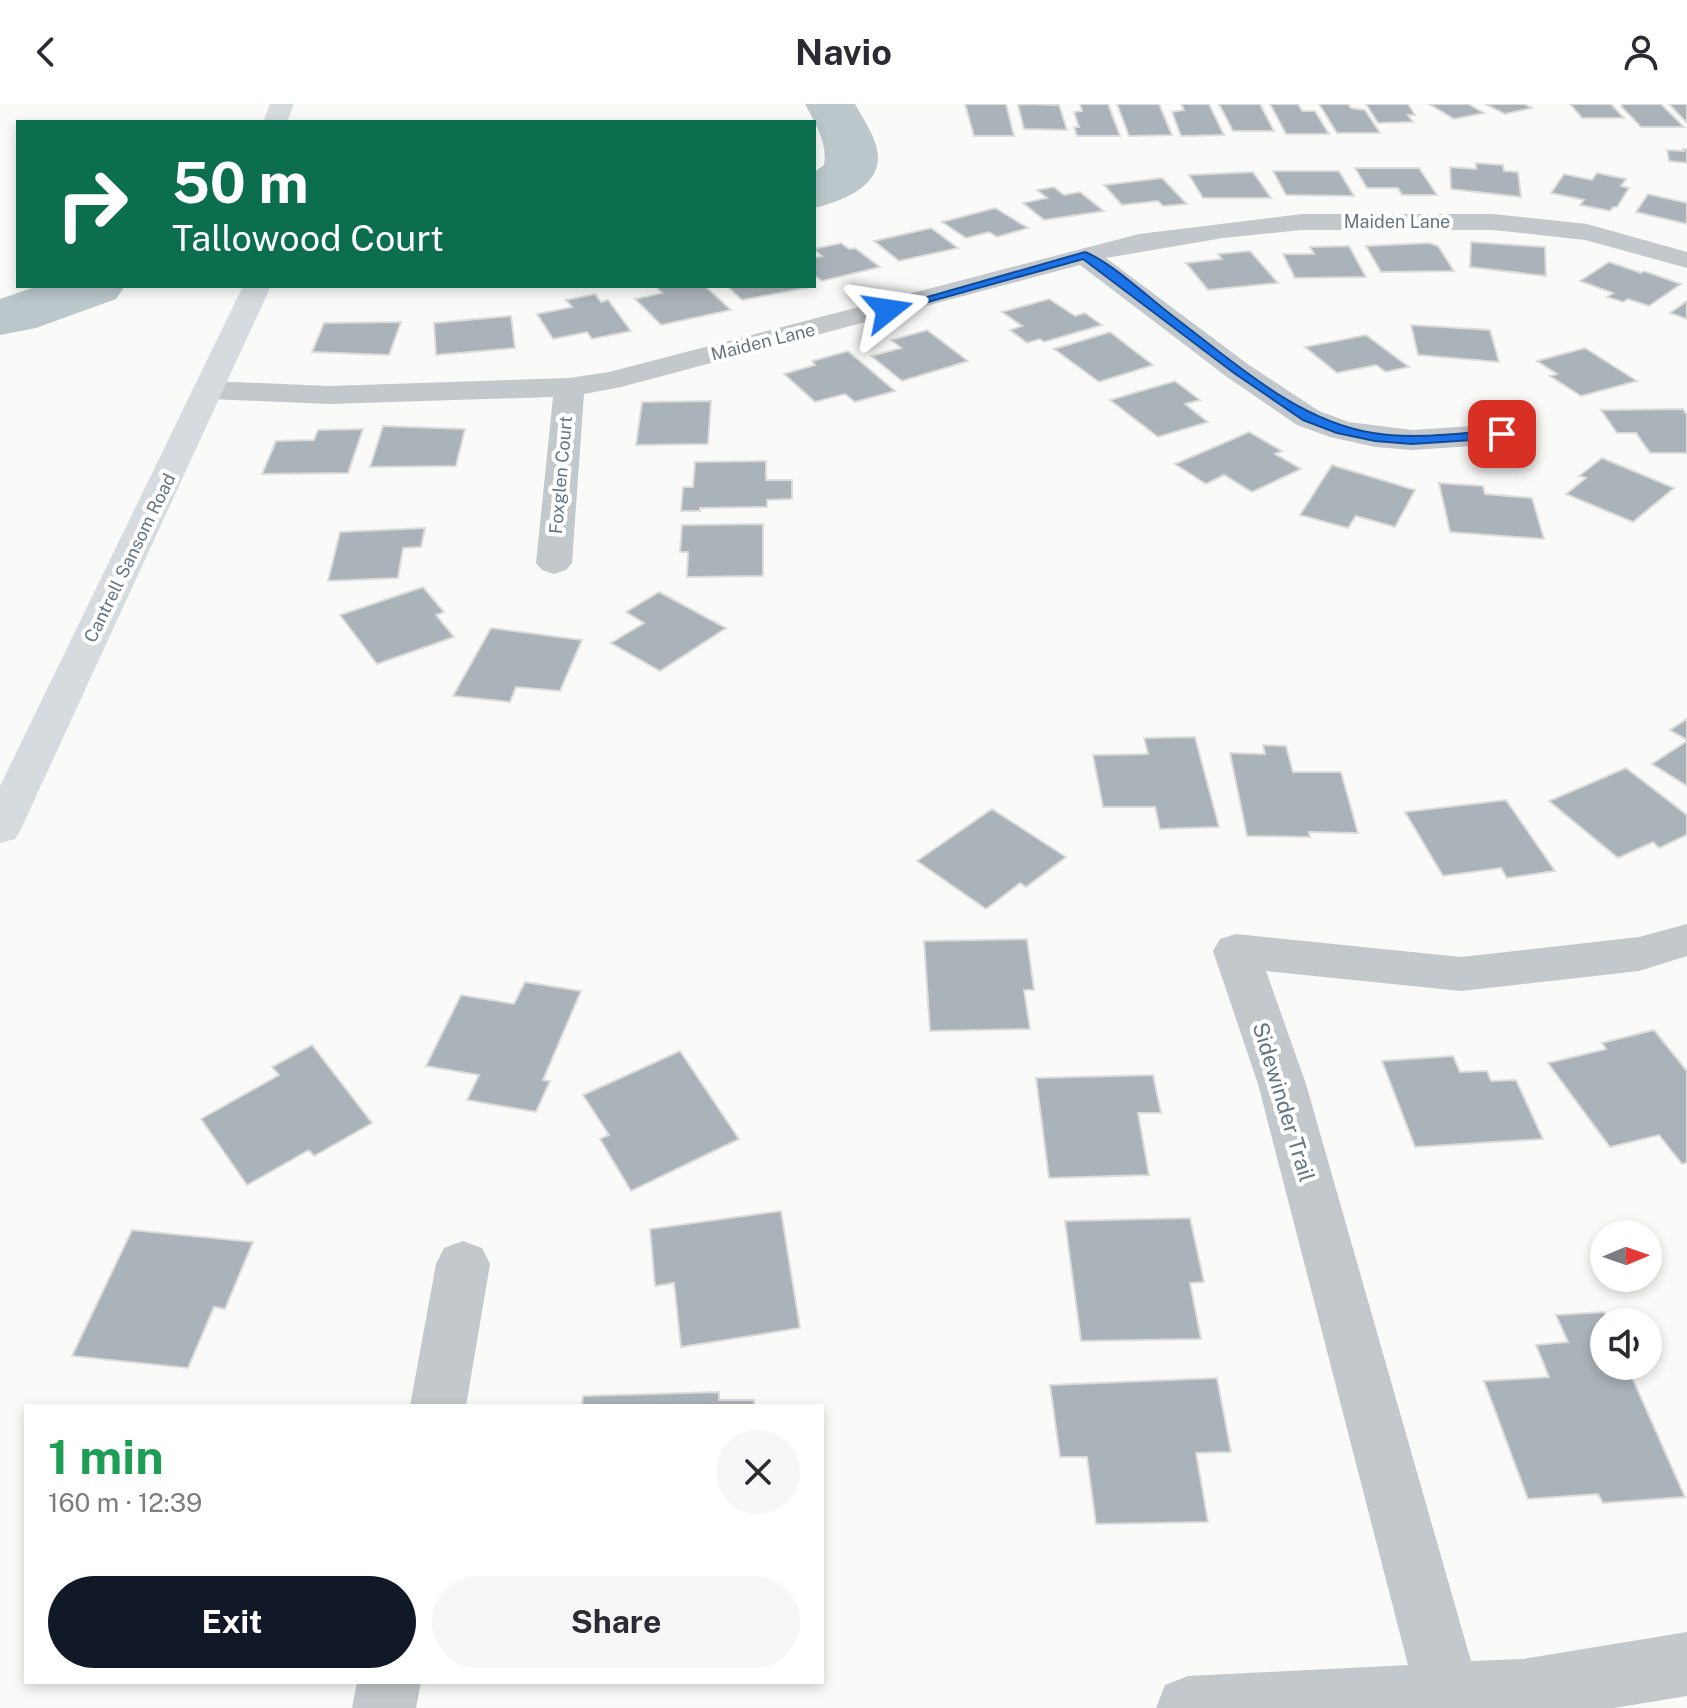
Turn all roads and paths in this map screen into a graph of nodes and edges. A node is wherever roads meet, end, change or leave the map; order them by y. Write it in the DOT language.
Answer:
graph roads {
  1 [pos="1085,255"];
  2 [pos="1687,260"];
  3 [pos="256,288"];
  4 [pos="569,387"];
  5 [pos="210,390"];
  6 [pos="1502,434"];
  7 [pos="554,563"];
  8 [pos="0,829"];
  9 [pos="1687,940"];
  10 [pos="463,1264"];
  11 [pos="438,1404"];
  12 [pos="1687,1664"];
  13 [pos="389,1684"];
  14 [pos="1450,1701"];
  15 [pos="384,1708"];
  16 [pos="1188,1708"];
  1 -- 2 [label="street, Maiden Lane"];
  1 -- 4 [label="street, Maiden Lane"];
  1 -- 6 [label="street"];
  3 -- 5 [label="main road, Cantrell Sansom Road"];
  4 -- 5 [label="street, Maiden Lane"];
  4 -- 7 [label="street, Foxglen Court"];
  5 -- 8 [label="main road, Cantrell Sansom Road"];
  9 -- 14 [label="street, Sidewinder Trail"];
  10 -- 11 [label="street"];
  12 -- 14 [label="street"];
  13 -- 15 [label="street"];
  14 -- 16 [label="street"];
}
